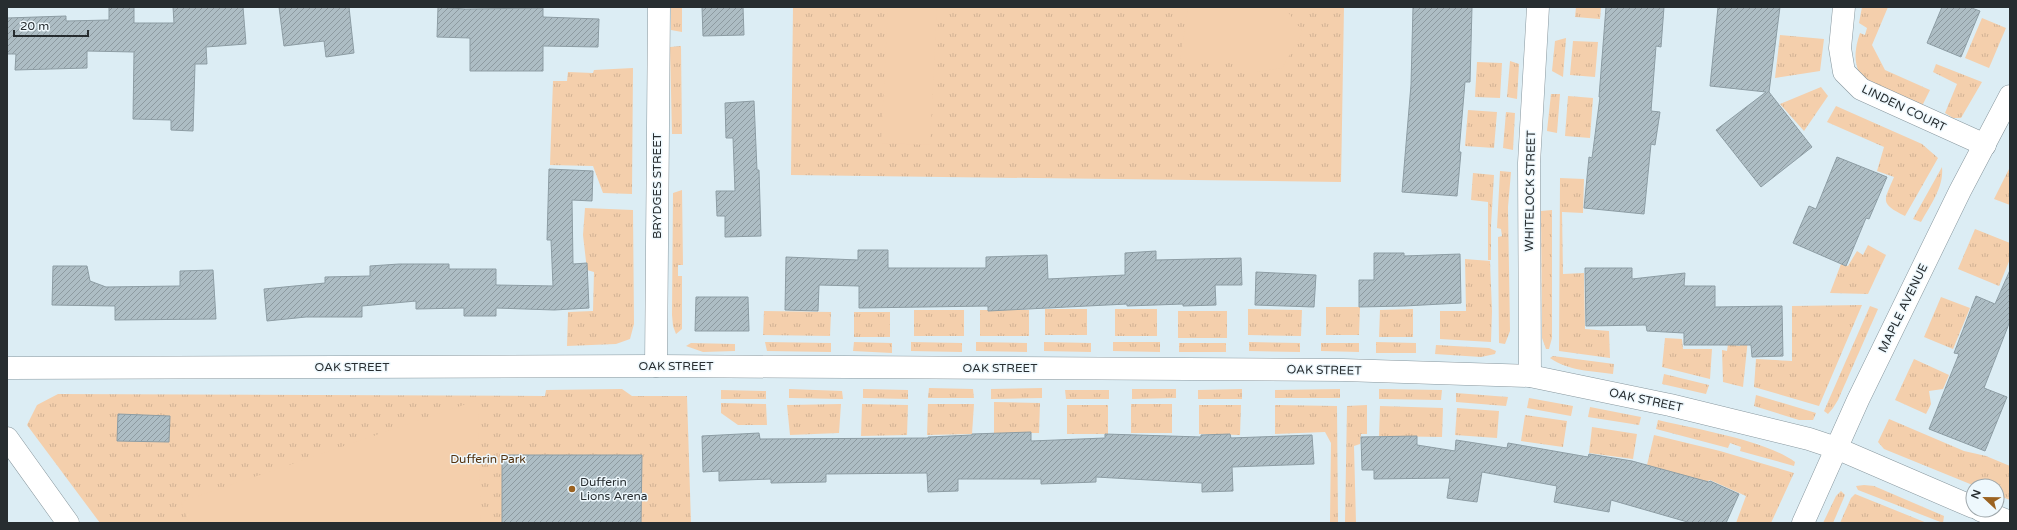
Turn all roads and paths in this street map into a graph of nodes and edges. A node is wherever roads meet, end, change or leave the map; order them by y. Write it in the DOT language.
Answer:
graph roads {
  1 [pos="659,7"];
  2 [pos="1538,7"];
  3 [pos="1844,7"];
  4 [pos="2010,96"];
  5 [pos="1985,145"];
  6 [pos="656,366"];
  7 [pos="7,368"];
  8 [pos="1530,376"];
  9 [pos="7,438"];
  10 [pos="1836,448"];
  11 [pos="1965,504"];
  12 [pos="2000,518"];
  13 [pos="2010,522"];
  14 [pos="68,523"];
  15 [pos="1804,523"];
  1 -- 6 [label="street, BRYDGES STREET"];
  2 -- 8 [label="street, WHITELOCK STREET"];
  3 -- 5 [label="street, LINDEN COURT"];
  4 -- 5 [label="street, MAPLE AVENUE"];
  5 -- 10 [label="street, MAPLE AVENUE"];
  6 -- 7 [label="street, OAK STREET"];
  6 -- 8 [label="street, OAK STREET"];
  8 -- 10 [label="street, OAK STREET"];
  9 -- 14 [label="street"];
  10 -- 11 [label="street, OAK STREET"];
  10 -- 15 [label="street, MAPLE AVENUE"];
  12 -- 13 [label="street"];
}
